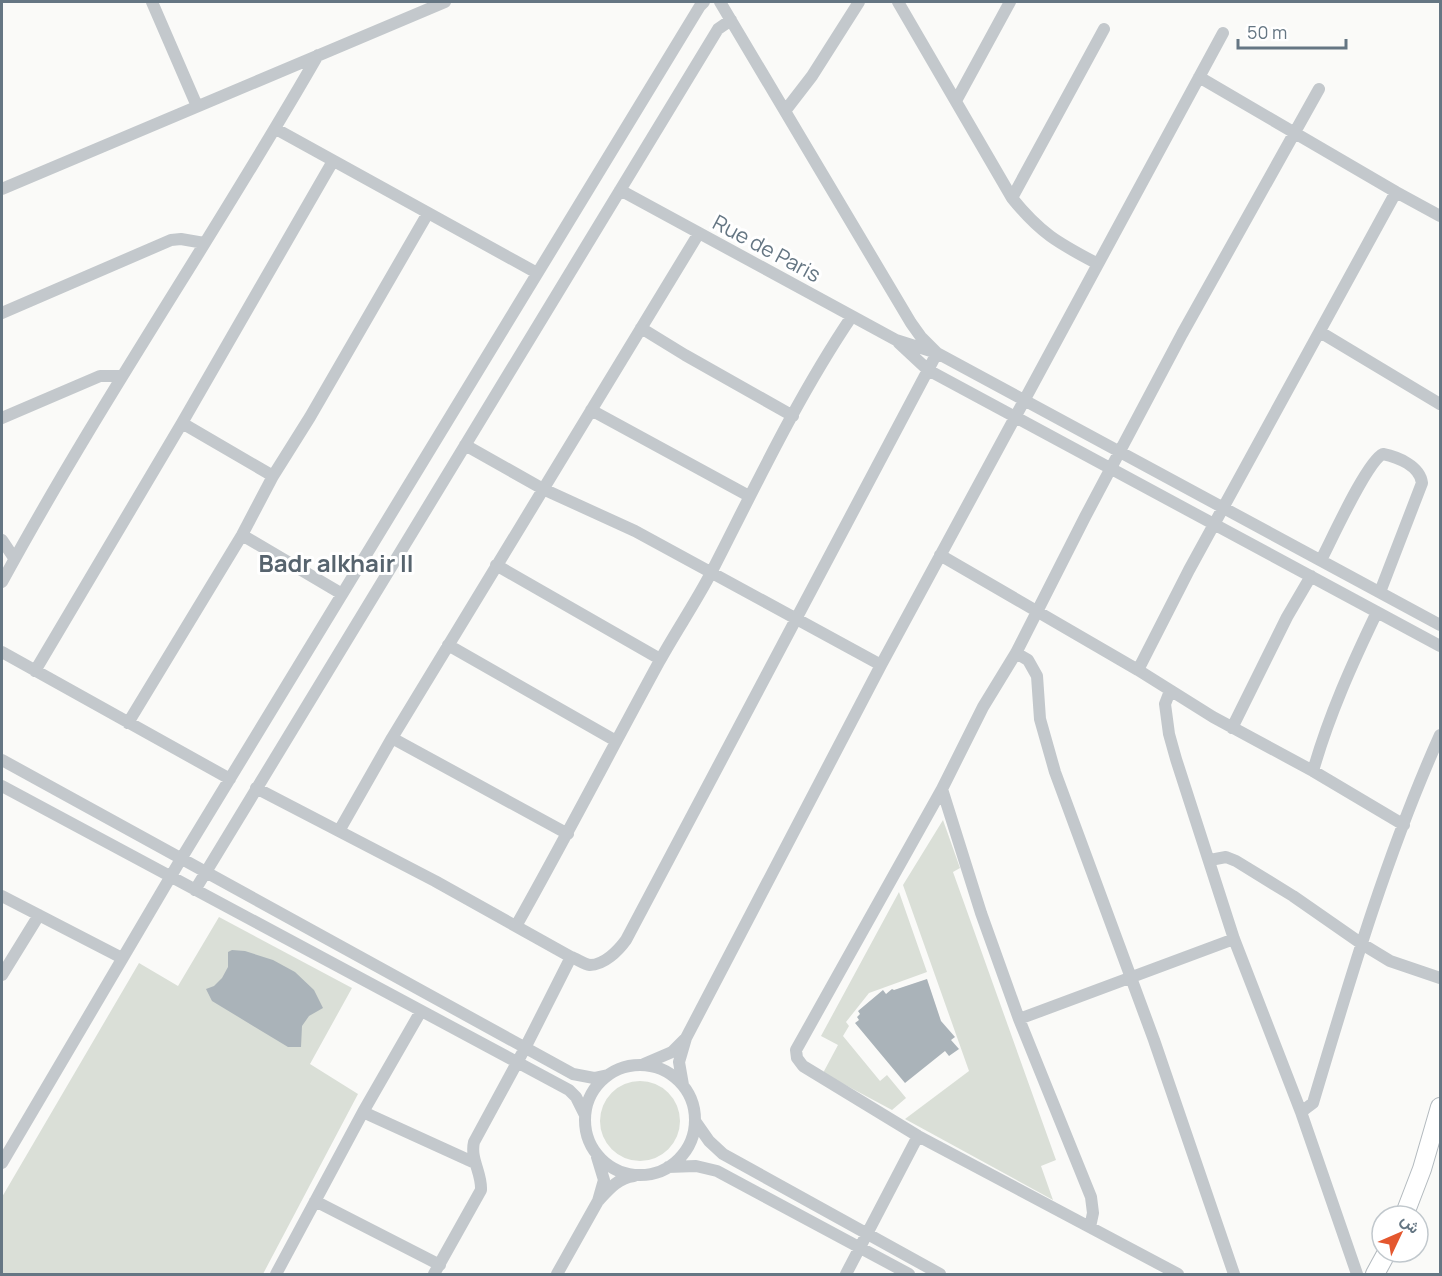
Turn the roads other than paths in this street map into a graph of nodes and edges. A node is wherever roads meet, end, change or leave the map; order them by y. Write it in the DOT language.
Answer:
graph roads {
  1 [pos="152,2"];
  2 [pos="445,2"];
  3 [pos="704,2"];
  4 [pos="720,2"];
  5 [pos="859,2"];
  6 [pos="898,2"];
  7 [pos="1010,2"];
  8 [pos="731,20"];
  9 [pos="1104,29"];
  10 [pos="1223,33"];
  11 [pos="318,55"];
  12 [pos="1199,77"];
  13 [pos="1319,89"];
  14 [pos="956,101"];
  15 [pos="197,106"];
  16 [pos="785,111"];
  17 [pos="276,129"];
  18 [pos="1296,133"];
  19 [pos="333,161"];
  20 [pos="2,189"];
  21 [pos="620,190"];
  22 [pos="1396,192"];
  23 [pos="1012,198"];
  24 [pos="428,213"];
  25 [pos="1440,216"];
  26 [pos="699,233"];
  27 [pos="204,243"];
  28 [pos="1098,264"];
  29 [pos="537,273"];
  30 [pos="2,313"];
  31 [pos="852,316"];
  32 [pos="641,328"];
  33 [pos="1320,332"];
  34 [pos="896,340"];
  35 [pos="937,353"];
  36 [pos="928,370"];
  37 [pos="122,376"];
  38 [pos="1025,400"];
  39 [pos="1440,401"];
  40 [pos="591,410"];
  41 [pos="793,416"];
  42 [pos="1016,417"];
  43 [pos="2,418"];
  44 [pos="182,423"];
  45 [pos="465,445"];
  46 [pos="1119,452"];
  47 [pos="1111,468"];
  48 [pos="273,476"];
  49 [pos="543,489"];
  50 [pos="749,496"];
  51 [pos="1224,508"];
  52 [pos="1215,525"];
  53 [pos="242,535"];
  54 [pos="2,540"];
  55 [pos="940,555"];
  56 [pos="14,558"];
  57 [pos="1321,560"];
  58 [pos="496,565"];
  59 [pos="711,573"];
  60 [pos="1311,576"];
  61 [pos="2,582"];
  62 [pos="1380,592"];
  63 [pos="342,594"];
  64 [pos="1037,611"];
  65 [pos="1377,612"];
  66 [pos="795,618"];
  67 [pos="1440,625"];
  68 [pos="448,645"];
  69 [pos="1440,646"];
  70 [pos="2,652"];
  71 [pos="1016,653"];
  72 [pos="660,659"];
  73 [pos="881,665"];
  74 [pos="1138,670"];
  75 [pos="35,671"];
  76 [pos="1170,691"];
  77 [pos="128,723"];
  78 [pos="1232,728"];
  79 [pos="1440,735"];
  80 [pos="392,738"];
  81 [pos="616,741"];
  82 [pos="2,760"];
  83 [pos="1312,771"];
  84 [pos="230,779"];
  85 [pos="2,786"];
  86 [pos="256,788"];
  87 [pos="942,789"];
  88 [pos="1404,825"];
  89 [pos="339,831"];
  90 [pos="568,834"];
  91 [pos="181,858"];
  92 [pos="1210,860"];
  93 [pos="206,872"];
  94 [pos="170,876"];
  95 [pos="195,890"];
  96 [pos="2,896"];
  97 [pos="39,915"];
  98 [pos="516,926"];
  99 [pos="1234,939"];
  100 [pos="1362,944"];
  101 [pos="571,957"];
  102 [pos="122,958"];
  103 [pos="2,975"];
  104 [pos="1130,977"];
  105 [pos="1440,978"];
  106 [pos="421,1011"];
  107 [pos="1019,1019"];
  108 [pos="686,1038"];
  109 [pos="525,1048"];
  110 [pos="517,1063"];
  111 [pos="642,1065"];
  112 [pos="608,1075"];
  113 [pos="683,1087"];
  114 [pos="1440,1107"];
  115 [pos="1301,1112"];
  116 [pos="363,1113"];
  117 [pos="585,1115"];
  118 [pos="695,1121"];
  119 [pos="918,1136"];
  120 [pos="594,1151"];
  121 [pos="2,1163"];
  122 [pos="475,1163"];
  123 [pos="668,1167"];
  124 [pos="640,1175"];
  125 [pos="315,1201"];
  126 [pos="598,1201"];
  127 [pos="1409,1204"];
  128 [pos="1090,1227"];
  129 [pos="866,1234"];
  130 [pos="860,1248"];
  131 [pos="437,1270"];
  132 [pos="276,1275"];
  133 [pos="557,1275"];
  134 [pos="846,1275"];
  135 [pos="909,1275"];
  136 [pos="940,1275"];
  137 [pos="1178,1275"];
  138 [pos="1234,1275"];
  139 [pos="1357,1275"];
  1 -- 15 [label="street"];
  2 -- 11 [label="street"];
  3 -- 29 [label="street"];
  4 -- 8 [label="street"];
  5 -- 16 [label="street"];
  6 -- 14 [label="street"];
  7 -- 14 [label="street"];
  8 -- 16 [label="street"];
  8 -- 21 [label="street"];
  9 -- 23 [label="street"];
  10 -- 12 [label="street"];
  11 -- 15 [label="street"];
  11 -- 17 [label="street"];
  12 -- 18 [label="street"];
  12 -- 28 [label="street"];
  13 -- 18 [label="street"];
  14 -- 23 [label="street"];
  15 -- 20 [label="street"];
  16 -- 35 [label="street"];
  17 -- 19 [label="street"];
  17 -- 27 [label="street"];
  18 -- 22 [label="street"];
  18 -- 46 [label="street"];
  19 -- 24 [label="street"];
  19 -- 44 [label="street"];
  21 -- 26 [label="street, Rue de Paris"];
  21 -- 45 [label="street"];
  22 -- 25 [label="street"];
  22 -- 33 [label="street"];
  23 -- 28 [label="street"];
  24 -- 29 [label="street"];
  24 -- 48 [label="street"];
  26 -- 31 [label="street, Rue de Paris"];
  26 -- 32 [label="street"];
  27 -- 30 [label="street"];
  27 -- 37 [label="street"];
  28 -- 38 [label="street"];
  29 -- 63 [label="street"];
  31 -- 34 [label="street, Rue de Paris"];
  31 -- 41 [label="street"];
  32 -- 40 [label="street"];
  32 -- 41 [label="street"];
  33 -- 39 [label="street"];
  33 -- 51 [label="street"];
  34 -- 35 [label="street"];
  34 -- 36 [label="street"];
  35 -- 36 [label="street"];
  35 -- 38 [label="street"];
  36 -- 42 [label="street"];
  36 -- 66 [label="street"];
  37 -- 43 [label="street"];
  37 -- 56 [label="street"];
  38 -- 42 [label="street"];
  38 -- 46 [label="street"];
  40 -- 49 [label="street"];
  40 -- 50 [label="street"];
  41 -- 50 [label="street"];
  42 -- 47 [label="street"];
  42 -- 55 [label="street"];
  44 -- 48 [label="street"];
  44 -- 75 [label="street"];
  45 -- 49 [label="street"];
  45 -- 86 [label="street"];
  46 -- 47 [label="street"];
  46 -- 51 [label="street"];
  47 -- 52 [label="street"];
  47 -- 64 [label="street"];
  48 -- 53 [label="street"];
  49 -- 58 [label="street"];
  49 -- 59 [label="street"];
  50 -- 59 [label="street"];
  51 -- 52 [label="street"];
  51 -- 57 [label="street"];
  52 -- 60 [label="street"];
  52 -- 74 [label="street"];
  53 -- 63 [label="street"];
  53 -- 77 [label="street"];
  54 -- 56 [label="street"];
  55 -- 64 [label="street"];
  55 -- 73 [label="street"];
  56 -- 61 [label="street"];
  57 -- 62 [label="street"];
  57 -- 62 [label="street"];
  58 -- 68 [label="street"];
  58 -- 72 [label="street"];
  59 -- 66 [label="street"];
  59 -- 72 [label="street"];
  60 -- 65 [label="street"];
  60 -- 78 [label="street"];
  62 -- 67 [label="street"];
  63 -- 84 [label="street"];
  64 -- 71 [label="street"];
  64 -- 74 [label="street"];
  65 -- 69 [label="street"];
  65 -- 83 [label="street"];
  66 -- 73 [label="street"];
  66 -- 101 [label="street"];
  68 -- 80 [label="street"];
  68 -- 81 [label="street"];
  70 -- 75 [label="street"];
  71 -- 87 [label="street"];
  71 -- 104 [label="street"];
  72 -- 81 [label="street"];
  73 -- 108 [label="street"];
  74 -- 76 [label="street"];
  75 -- 77 [label="street"];
  76 -- 78 [label="street"];
  76 -- 92 [label="street"];
  77 -- 84 [label="street"];
  78 -- 83 [label="street"];
  79 -- 88 [label="street"];
  80 -- 89 [label="street"];
  80 -- 90 [label="street"];
  81 -- 90 [label="street"];
  82 -- 91 [label="street"];
  83 -- 88 [label="street"];
  84 -- 91 [label="street"];
  85 -- 94 [label="street"];
  86 -- 89 [label="street"];
  86 -- 93 [label="street"];
  87 -- 107 [label="street"];
  87 -- 119 [label="street"];
  88 -- 100 [label="street"];
  89 -- 98 [label="street"];
  90 -- 98 [label="street"];
  91 -- 93 [label="street"];
  91 -- 94 [label="street"];
  92 -- 99 [label="street"];
  92 -- 100 [label="street"];
  93 -- 95 [label="street"];
  93 -- 109 [label="street"];
  94 -- 95 [label="street"];
  94 -- 102 [label="street"];
  95 -- 106 [label="street"];
  96 -- 97 [label="street"];
  97 -- 102 [label="street"];
  97 -- 103 [label="street"];
  98 -- 101 [label="street"];
  99 -- 104 [label="street"];
  99 -- 115 [label="street"];
  100 -- 105 [label="street"];
  100 -- 115 [label="street"];
  101 -- 109 [label="street"];
  102 -- 121 [label="street"];
  104 -- 107 [label="street"];
  104 -- 138 [label="street"];
  106 -- 110 [label="street"];
  106 -- 116 [label="street"];
  107 -- 128 [label="street"];
  108 -- 111 [label="street"];
  108 -- 113 [label="street"];
  109 -- 110 [label="street"];
  109 -- 112 [label="street"];
  110 -- 117 [label="street"];
  110 -- 122 [label="street"];
  111 -- 112 [label="street"];
  111 -- 113 [label="street"];
  112 -- 117 [label="street"];
  113 -- 118 [label="street"];
  114 -- 127 [label="street"];
  115 -- 139 [label="street"];
  116 -- 122 [label="street"];
  116 -- 125 [label="street"];
  117 -- 120 [label="street"];
  118 -- 123 [label="street"];
  118 -- 129 [label="street"];
  119 -- 128 [label="street"];
  119 -- 129 [label="street"];
  120 -- 124 [label="street"];
  120 -- 126 [label="street"];
  122 -- 131 [label="street"];
  123 -- 124 [label="street"];
  123 -- 130 [label="street"];
  124 -- 126 [label="street"];
  125 -- 131 [label="street"];
  125 -- 132 [label="street"];
  126 -- 133 [label="street"];
  128 -- 137 [label="street"];
  129 -- 130 [label="street"];
  129 -- 136 [label="street"];
  130 -- 134 [label="street"];
  130 -- 135 [label="street"];
}
